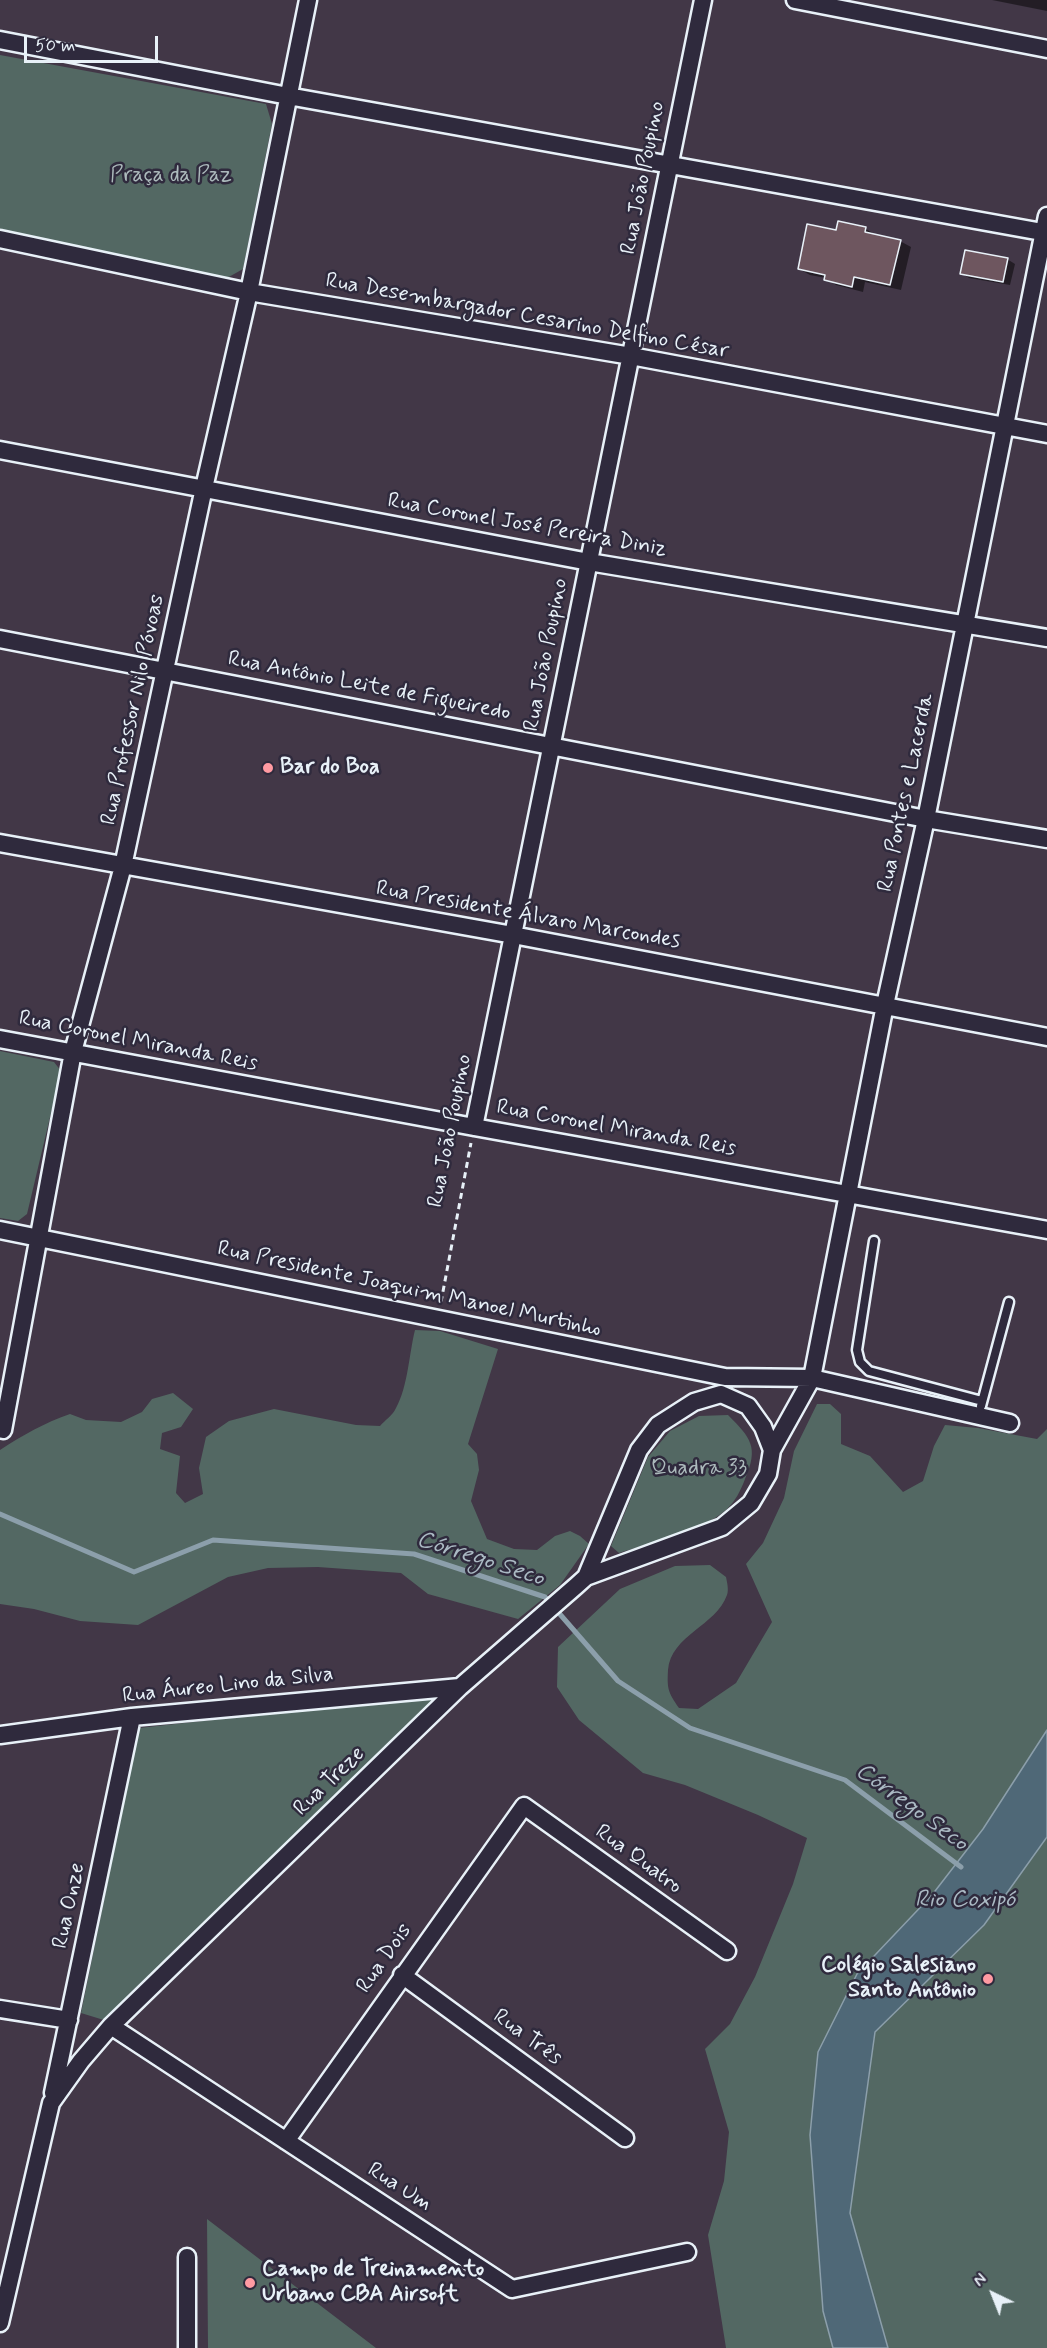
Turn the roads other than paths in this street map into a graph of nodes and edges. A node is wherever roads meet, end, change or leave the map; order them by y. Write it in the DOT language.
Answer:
graph roads {
  1 [pos="308,0"];
  2 [pos="703,0"];
  3 [pos="795,0"];
  4 [pos="0,40"];
  5 [pos="1047,49"];
  6 [pos="288,96"];
  7 [pos="669,166"];
  8 [pos="1046,227"];
  9 [pos="0,239"];
  10 [pos="249,292"];
  11 [pos="631,356"];
  12 [pos="1006,426"];
  13 [pos="1047,434"];
  14 [pos="0,450"];
  15 [pos="204,488"];
  16 [pos="589,562"];
  17 [pos="964,623"];
  18 [pos="1047,638"];
  19 [pos="0,639"];
  20 [pos="166,671"];
  21 [pos="552,746"];
  22 [pos="926,819"];
  23 [pos="1047,839"];
  24 [pos="0,843"];
  25 [pos="123,866"];
  26 [pos="513,935"];
  27 [pos="885,1005"];
  28 [pos="1047,1037"];
  29 [pos="0,1039"];
  30 [pos="73,1052"];
  31 [pos="474,1127"];
  32 [pos="847,1193"];
  33 [pos="0,1230"];
  34 [pos="1047,1230"];
  35 [pos="39,1237"];
  36 [pos="874,1241"];
  37 [pos="1009,1302"];
  38 [pos="725,1377"];
  39 [pos="812,1378"];
  40 [pos="721,1394"];
  41 [pos="980,1408"];
  42 [pos="1010,1423"];
  43 [pos="1,1430"];
  44 [pos="772,1450"];
  45 [pos="581,1582"];
  46 [pos="460,1687"];
  47 [pos="132,1717"];
  48 [pos="0,1736"];
  49 [pos="524,1806"];
  50 [pos="727,1951"];
  51 [pos="402,1975"];
  52 [pos="0,2010"];
  53 [pos="69,2020"];
  54 [pos="111,2026"];
  55 [pos="51,2103"];
  56 [pos="625,2138"];
  57 [pos="286,2140"];
  58 [pos="687,2252"];
  59 [pos="187,2257"];
  60 [pos="0,2324"];
  61 [pos="187,2348"];
  1 -- 6 [label="street, Rua Professor Nilo Póvoas"];
  2 -- 7 [label="street, Rua João Poupino"];
  3 -- 5 [label="street"];
  4 -- 6 [label="street"];
  6 -- 7 [label="street"];
  6 -- 10 [label="street, Rua Professor Nilo Póvoas"];
  7 -- 8 [label="street"];
  7 -- 11 [label="street, Rua João Poupino"];
  8 -- 12 [label="street, Rua Pontes e Lacerda"];
  9 -- 10 [label="street, Rua Desembargador Cesarino Delfino César"];
  10 -- 11 [label="street, Rua Desembargador Cesarino Delfino César"];
  10 -- 15 [label="street, Rua Professor Nilo Póvoas"];
  11 -- 12 [label="street, Rua Desembargador Cesarino Delfino César"];
  11 -- 16 [label="street, Rua João Poupino"];
  12 -- 13 [label="street, Rua Desembargador Cesarino Delfino César"];
  12 -- 17 [label="street, Rua Pontes e Lacerda"];
  14 -- 15 [label="street, Rua Coronel José Pereira Diniz"];
  15 -- 16 [label="street, Rua Coronel José Pereira Diniz"];
  15 -- 20 [label="street, Rua Professor Nilo Póvoas"];
  16 -- 17 [label="street, Rua Coronel José Pereira Diniz"];
  16 -- 21 [label="street, Rua João Poupino"];
  17 -- 18 [label="street, Rua Coronel José Pereira Diniz"];
  17 -- 22 [label="street, Rua Pontes e Lacerda"];
  19 -- 20 [label="street, Rua Antônio Leite de Figueiredo"];
  20 -- 21 [label="street, Rua Antônio Leite de Figueiredo"];
  20 -- 25 [label="street, Rua Professor Nilo Póvoas"];
  21 -- 22 [label="street, Rua Antônio Leite de Figueiredo"];
  21 -- 26 [label="street, Rua João Poupino"];
  22 -- 23 [label="street, Rua Antônio Leite de Figueiredo"];
  22 -- 27 [label="street, Rua Pontes e Lacerda"];
  24 -- 25 [label="street, Rua Presidente Álvaro Marcondes"];
  25 -- 26 [label="street, Rua Presidente Álvaro Marcondes"];
  25 -- 30 [label="street, Rua Professor Nilo Póvoas"];
  26 -- 27 [label="street, Rua Presidente Álvaro Marcondes"];
  26 -- 31 [label="street, Rua João Poupino"];
  27 -- 28 [label="street, Rua Presidente Álvaro Marcondes"];
  27 -- 32 [label="street, Rua Pontes e Lacerda"];
  29 -- 30 [label="street, Rua Coronel Miranda Reis"];
  30 -- 31 [label="street, Rua Coronel Miranda Reis"];
  30 -- 35 [label="street, Rua Professor Nilo Póvoas"];
  31 -- 32 [label="street, Rua Coronel Miranda Reis"];
  32 -- 34 [label="street, Rua Coronel Miranda Reis"];
  32 -- 39 [label="street, Rua Pontes e Lacerda"];
  33 -- 35 [label="street, Rua Presidente Joaquim Manoel Murtinho"];
  35 -- 38 [label="street, Rua Presidente Joaquim Manoel Murtinho"];
  35 -- 43 [label="street, Rua Professor Nilo Póvoas"];
  36 -- 41 [label="lane"];
  37 -- 41 [label="lane"];
  38 -- 39 [label="street, Rua Presidente Joaquim Manoel Murtinho"];
  38 -- 40 [label="street"];
  39 -- 41 [label="street, Rua Presidente Joaquim Manoel Murtinho"];
  39 -- 44 [label="street, Rua Treze"];
  40 -- 44 [label="street"];
  40 -- 45 [label="street, Rua Treze"];
  41 -- 42 [label="street, Rua Presidente Joaquim Manoel Murtinho"];
  44 -- 45 [label="street, Rua Treze"];
  45 -- 46 [label="street, Rua Treze"];
  46 -- 47 [label="street, Rua Áureo Lino da Silva"];
  46 -- 54 [label="street, Rua Treze"];
  47 -- 48 [label="street, Rua Áureo Lino da Silva"];
  47 -- 53 [label="street, Rua Onze"];
  49 -- 50 [label="street, Rua Quatro"];
  49 -- 51 [label="street, Rua Dois"];
  51 -- 56 [label="street, Rua Três"];
  51 -- 57 [label="street, Rua Dois"];
  52 -- 53 [label="street"];
  53 -- 55 [label="street, Rua Onze"];
  54 -- 55 [label="street, Rua Treze"];
  54 -- 57 [label="street, Rua Um"];
  55 -- 60 [label="street, Rua Onze"];
  57 -- 58 [label="street, Rua Um"];
  59 -- 61 [label="street"];
}
